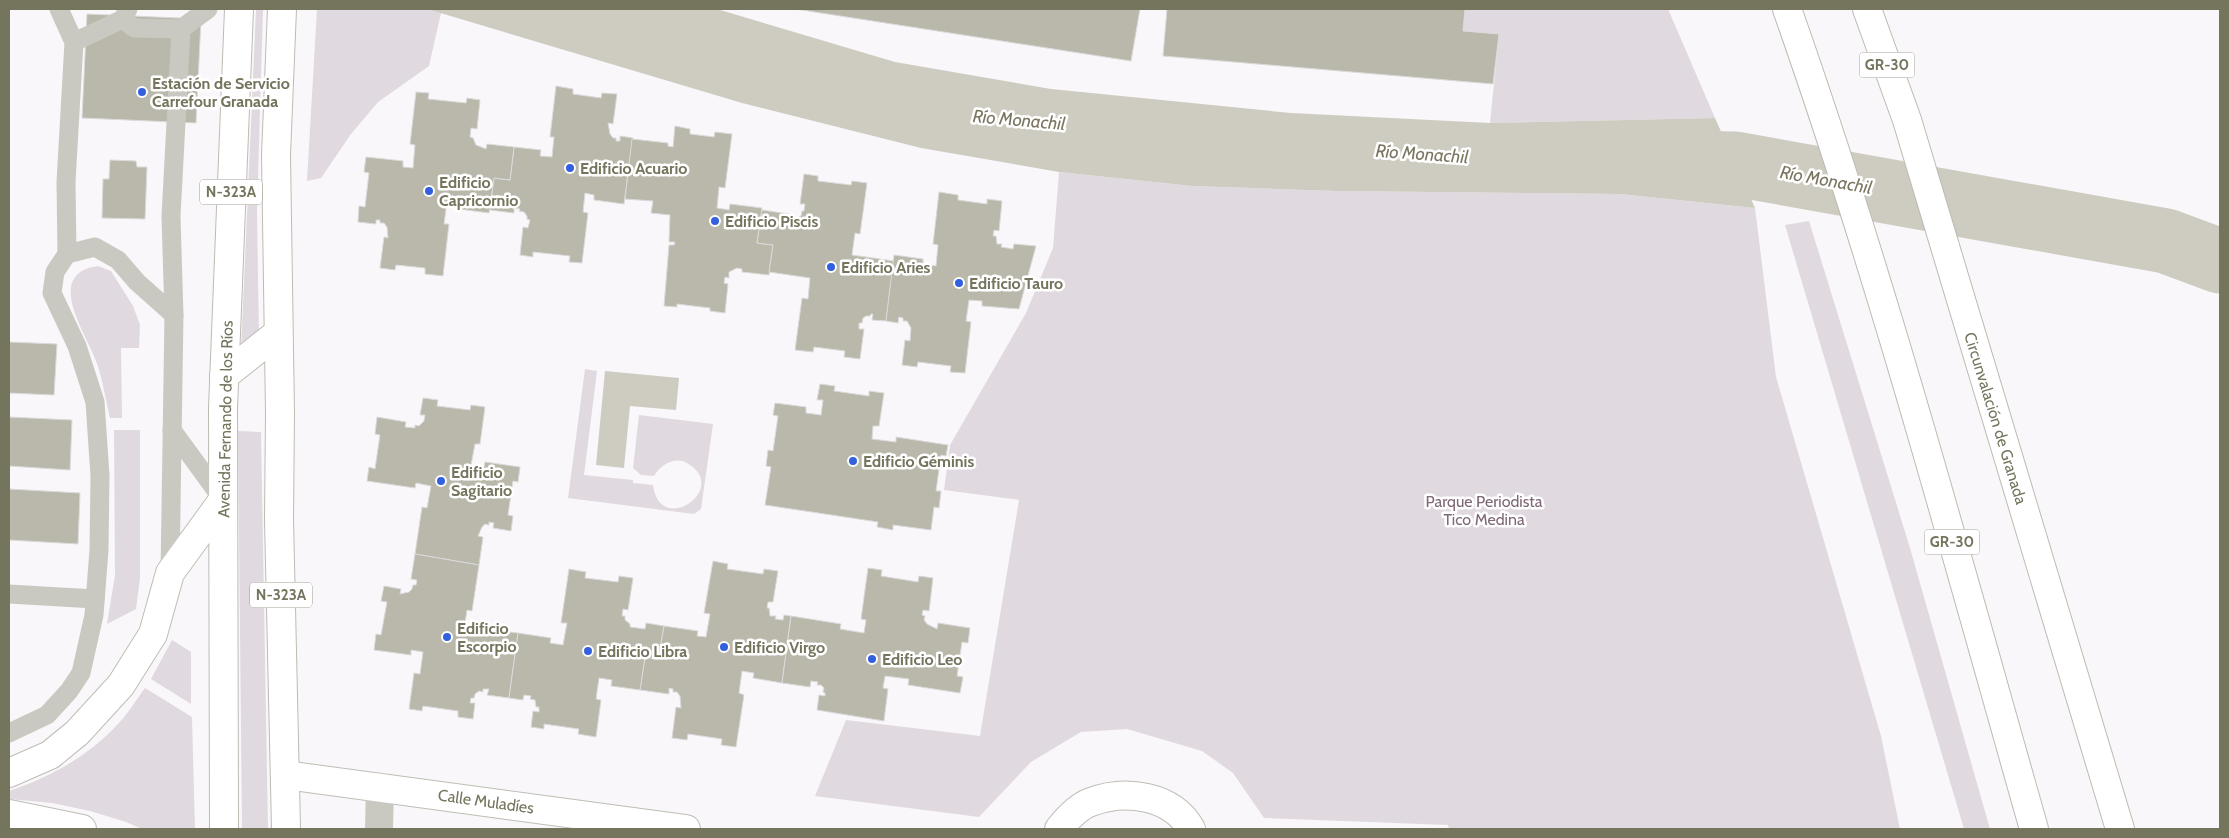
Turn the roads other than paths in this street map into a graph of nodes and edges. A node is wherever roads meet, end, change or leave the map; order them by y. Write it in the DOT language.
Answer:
graph roads {
  1 [pos="59,9"];
  2 [pos="208,9"];
  3 [pos="239,9"];
  4 [pos="282,9"];
  5 [pos="1787,9"];
  6 [pos="1867,9"];
  7 [pos="126,14"];
  8 [pos="180,30"];
  9 [pos="74,42"];
  10 [pos="67,254"];
  11 [pos="174,315"];
  12 [pos="278,333"];
  13 [pos="224,376"];
  14 [pos="172,430"];
  15 [pos="223,500"];
  16 [pos="170,573"];
  17 [pos="9,594"];
  18 [pos="95,598"];
  19 [pos="9,733"];
  20 [pos="9,773"];
  21 [pos="285,775"];
  22 [pos="380,787"];
  23 [pos="9,814"];
  24 [pos="82,829"];
  25 [pos="224,829"];
  26 [pos="286,829"];
  27 [pos="379,829"];
  28 [pos="686,829"];
  29 [pos="1059,829"];
  30 [pos="1191,829"];
  31 [pos="2034,829"];
  32 [pos="2120,829"];
  1 -- 9 [label="lane"];
  2 -- 8 [label="lane"];
  3 -- 13 [label="main road, Avenida Fernando de los Ríos / N-323A"];
  4 -- 12 [label="main road, N-323A"];
  5 -- 31 [label="main road, GR-30"];
  6 -- 32 [label="main road, Circunvalación de Granada / GR-30"];
  7 -- 8 [label="lane"];
  7 -- 9 [label="lane"];
  8 -- 11 [label="lane"];
  9 -- 10 [label="lane"];
  10 -- 11 [label="lane"];
  10 -- 18 [label="lane"];
  11 -- 14 [label="lane"];
  12 -- 13 [label="main road"];
  12 -- 21 [label="main road, N-323A"];
  13 -- 15 [label="main road, Avenida Fernando de los Ríos / N-323A"];
  14 -- 15 [label="lane"];
  14 -- 16 [label="lane"];
  15 -- 16 [label="main road"];
  15 -- 25 [label="main road, Avenida Fernando de los Ríos / N-323A"];
  16 -- 20 [label="main road"];
  17 -- 18 [label="lane"];
  18 -- 19 [label="lane"];
  21 -- 22 [label="main road, Calle Muladíes"];
  21 -- 26 [label="main road, N-323A"];
  22 -- 27 [label="street"];
  22 -- 28 [label="main road, Calle Muladíes"];
  23 -- 24 [label="main road"];
  29 -- 30 [label="main road"];
}
